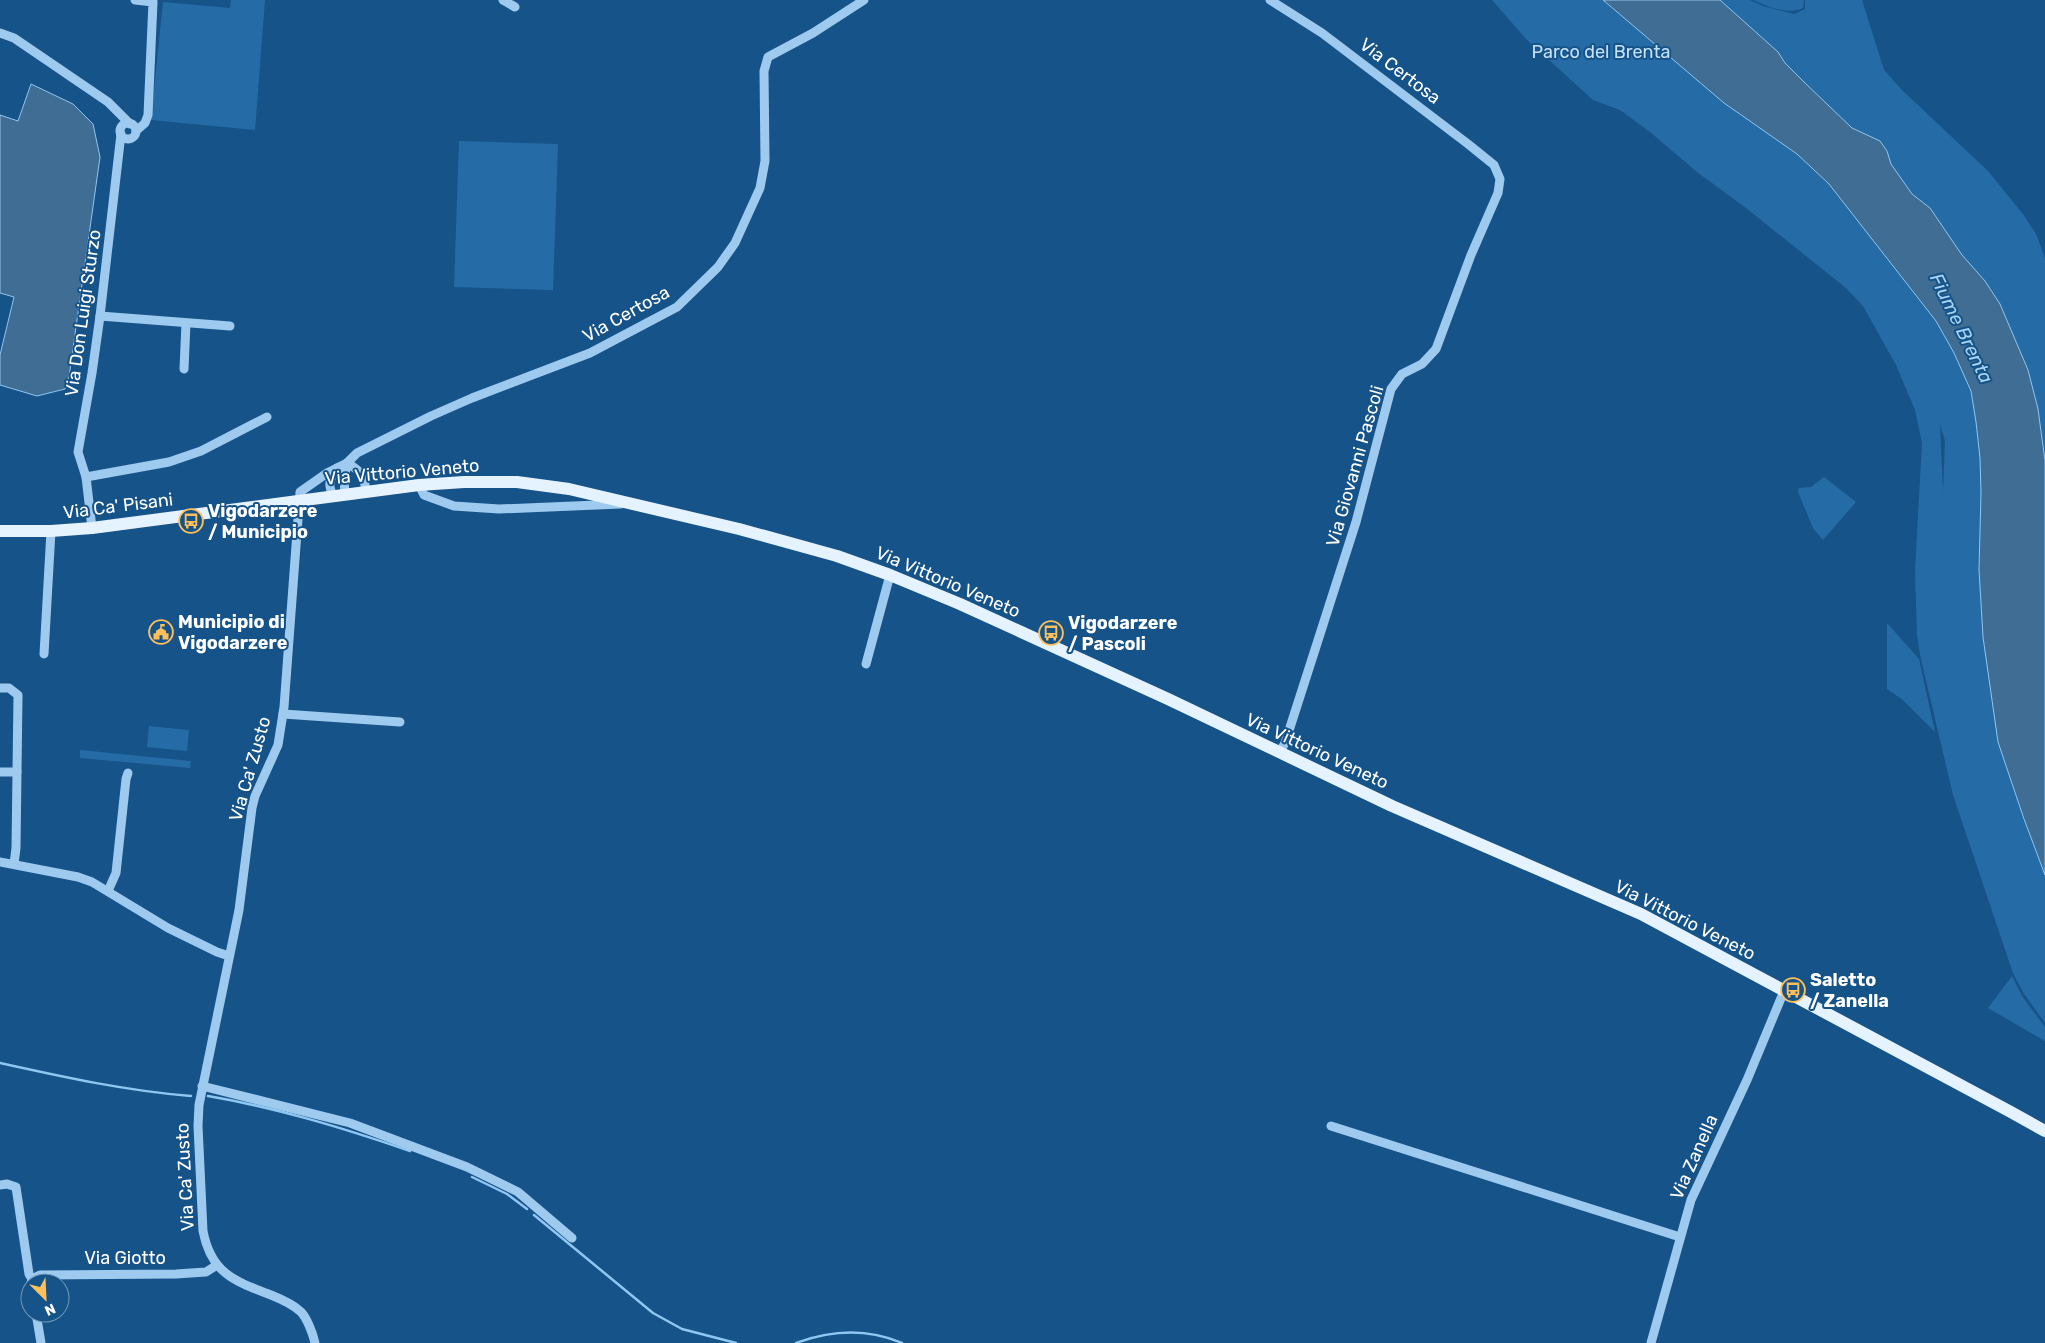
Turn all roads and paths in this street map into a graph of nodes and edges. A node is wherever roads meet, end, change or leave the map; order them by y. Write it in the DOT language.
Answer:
graph roads {
  1 [pos="135,0"];
  2 [pos="503,0"];
  3 [pos="864,0"];
  4 [pos="1270,0"];
  5 [pos="514,7"];
  6 [pos="0,33"];
  7 [pos="128,131"];
  8 [pos="1500,179"];
  9 [pos="100,316"];
  10 [pos="186,323"];
  11 [pos="230,326"];
  12 [pos="184,369"];
  13 [pos="267,417"];
  14 [pos="347,463"];
  15 [pos="337,468"];
  16 [pos="86,477"];
  17 [pos="419,485"];
  18 [pos="366,491"];
  19 [pos="339,494"];
  20 [pos="299,500"];
  21 [pos="628,502"];
  22 [pos="270,503"];
  23 [pos="92,528"];
  24 [pos="0,531"];
  25 [pos="52,531"];
  26 [pos="890,575"];
  27 [pos="44,654"];
  28 [pos="866,664"];
  29 [pos="0,688"];
  30 [pos="283,714"];
  31 [pos="400,722"];
  32 [pos="1279,753"];
  33 [pos="0,772"];
  34 [pos="17,772"];
  35 [pos="128,774"];
  36 [pos="0,862"];
  37 [pos="14,864"];
  38 [pos="108,891"];
  39 [pos="229,956"];
  40 [pos="1784,991"];
  41 [pos="202,1086"];
  42 [pos="1331,1126"];
  43 [pos="2045,1132"];
  44 [pos="0,1185"];
  45 [pos="1680,1237"];
  46 [pos="572,1238"];
  47 [pos="217,1265"];
  48 [pos="29,1273"];
  49 [pos="70,1275"];
  50 [pos="38,1323"];
  51 [pos="41,1343"];
  52 [pos="315,1343"];
  53 [pos="1651,1343"];
  1 -- 7 [label="street"];
  2 -- 5 [label="street"];
  3 -- 14 [label="street, Via Certosa"];
  4 -- 8 [label="street, Via Certosa"];
  6 -- 7 [label="street"];
  7 -- 9 [label="street, Via Don Luigi Sturzo"];
  8 -- 32 [label="street, Via Giovanni Pascoli"];
  9 -- 10 [label="street"];
  9 -- 16 [label="street, Via Don Luigi Sturzo"];
  10 -- 11 [label="street"];
  10 -- 12 [label="street"];
  13 -- 16 [label="street"];
  14 -- 15 [label="street, Via Certosa"];
  14 -- 18 [label="street"];
  14 -- 19 [label="street"];
  15 -- 19 [label="street"];
  15 -- 20 [label="street, Via Certosa"];
  16 -- 23 [label="street, Via Don Luigi Sturzo"];
  17 -- 18 [label="main road, Via Vittorio Veneto"];
  17 -- 21 [label="main road, Via Vittorio Veneto"];
  17 -- 21 [label="street"];
  18 -- 19 [label="main road, Via Vittorio Veneto"];
  19 -- 20 [label="main road, Via Vittorio Veneto"];
  20 -- 22 [label="main road, Via Vittorio Veneto"];
  20 -- 30 [label="street, Via Ca' Zusto"];
  21 -- 26 [label="main road, Via Vittorio Veneto"];
  22 -- 23 [label="main road, Via Ca' Pisani"];
  23 -- 25 [label="main road, Via Ca' Pisani"];
  24 -- 25 [label="main road, Via Ca' Pisani"];
  25 -- 27 [label="street"];
  26 -- 28 [label="street"];
  26 -- 32 [label="main road, Via Vittorio Veneto"];
  29 -- 34 [label="street"];
  30 -- 31 [label="street"];
  30 -- 39 [label="street, Via Ca' Zusto"];
  32 -- 40 [label="main road, Via Vittorio Veneto"];
  33 -- 34 [label="street"];
  34 -- 37 [label="street"];
  35 -- 38 [label="street"];
  36 -- 37 [label="street"];
  37 -- 38 [label="street"];
  38 -- 39 [label="street"];
  39 -- 41 [label="street, Via Ca' Zusto"];
  40 -- 43 [label="main road, Via Vittorio Veneto"];
  40 -- 45 [label="street, Via Zanella"];
  41 -- 46 [label="street"];
  41 -- 47 [label="street, Via Ca' Zusto"];
  42 -- 45 [label="street"];
  44 -- 48 [label="street, Via Giotto"];
  45 -- 53 [label="street, Via Zanella"];
  47 -- 49 [label="street, Via Giotto"];
  47 -- 52 [label="street, Via Ca' Zusto"];
  50 -- 51 [label="street"];
}
